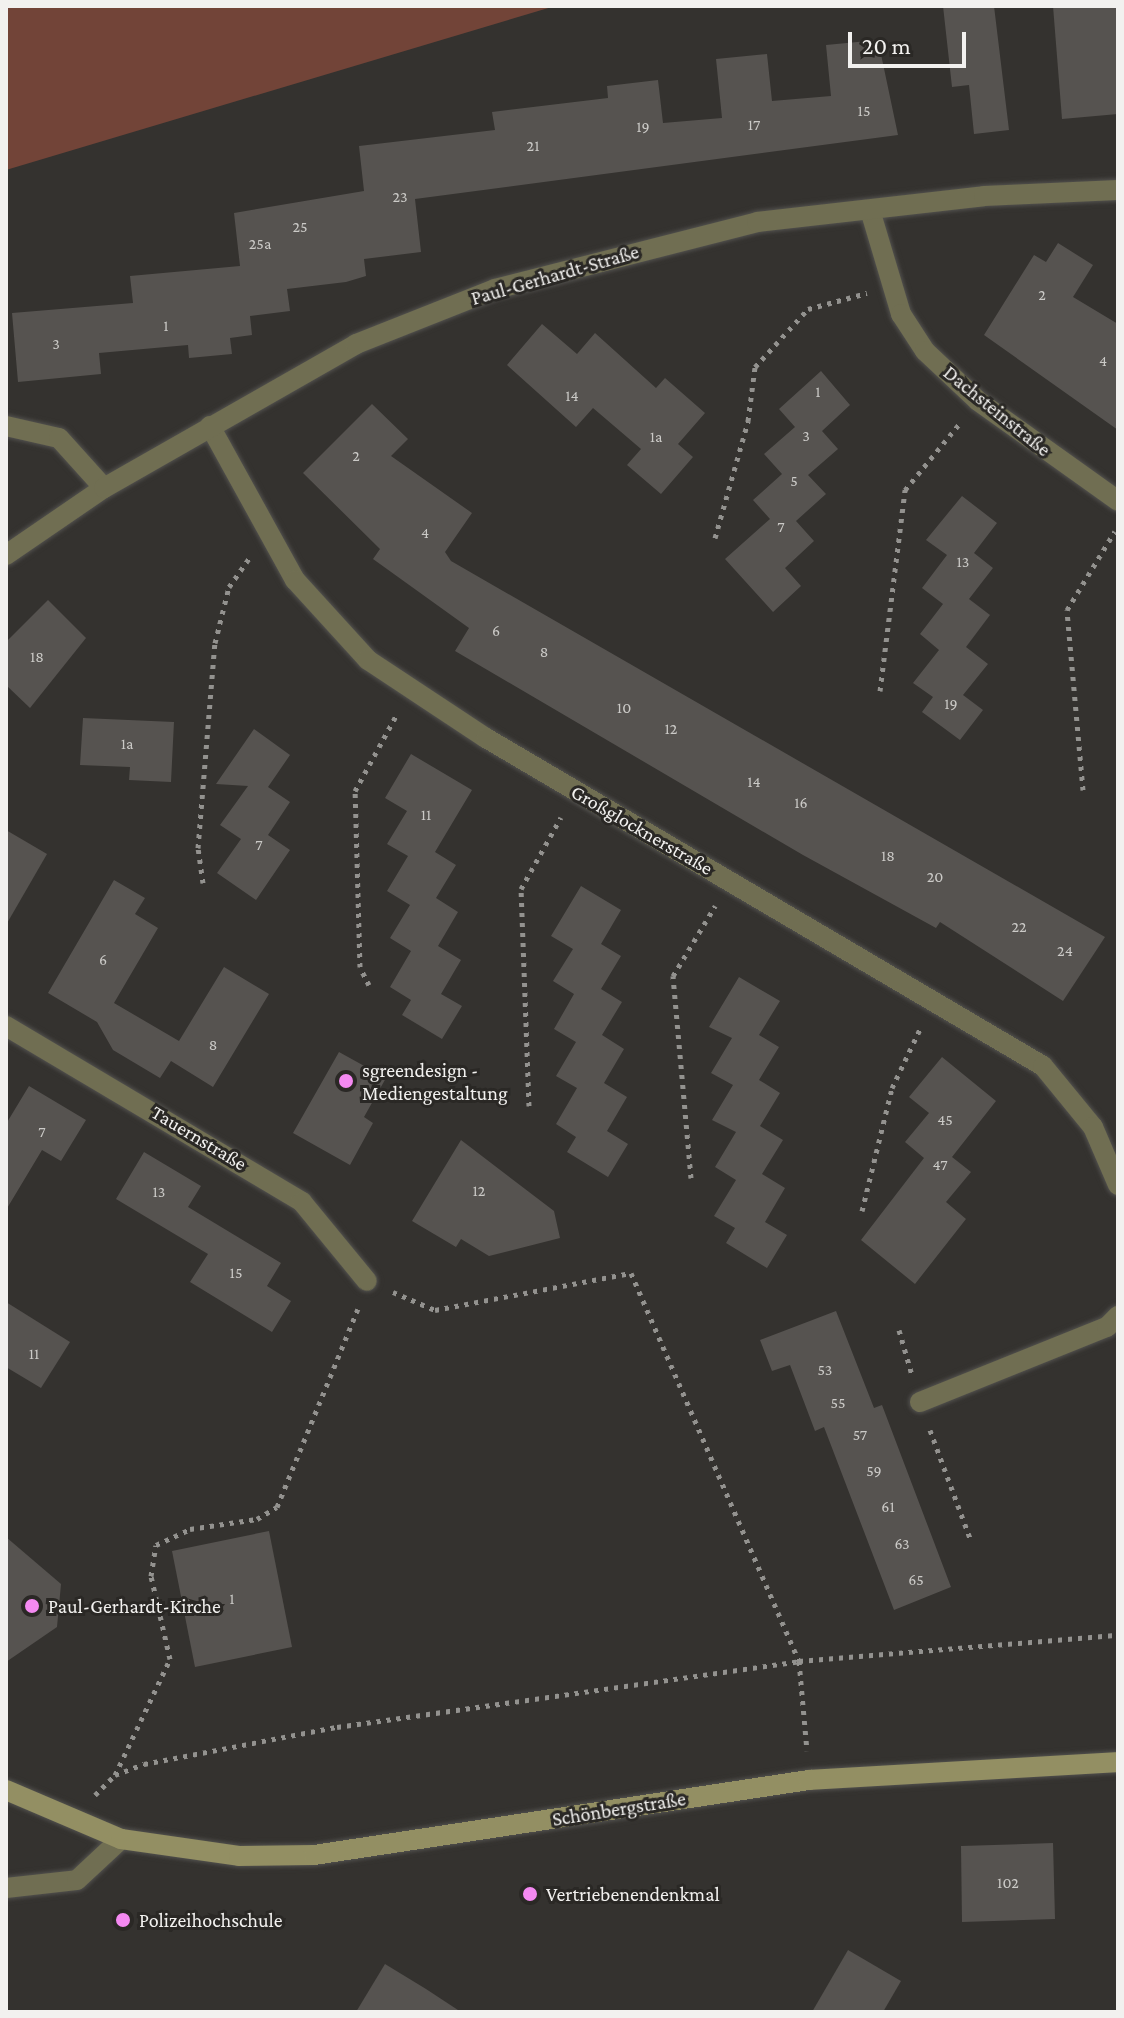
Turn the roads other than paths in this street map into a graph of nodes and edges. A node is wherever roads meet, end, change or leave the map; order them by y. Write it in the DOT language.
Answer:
graph roads {
  1 [pos="1118,190"];
  2 [pos="870,210"];
  3 [pos="6,426"];
  4 [pos="210,426"];
  5 [pos="104,488"];
  6 [pos="1118,501"];
  7 [pos="6,555"];
  8 [pos="6,1026"];
  9 [pos="1118,1185"];
  10 [pos="367,1281"];
  11 [pos="1118,1316"];
  12 [pos="920,1402"];
  13 [pos="1118,1762"];
  14 [pos="6,1790"];
  15 [pos="121,1839"];
  16 [pos="6,1888"];
  1 -- 2 [label="street, Paul-Gerhardt-Straße"];
  2 -- 4 [label="street, Paul-Gerhardt-Straße"];
  2 -- 6 [label="street, Dachsteinstraße"];
  3 -- 5 [label="street"];
  4 -- 5 [label="street, Paul-Gerhardt-Straße"];
  4 -- 9 [label="street, Großglocknerstraße"];
  5 -- 7 [label="street, Paul-Gerhardt-Straße"];
  8 -- 10 [label="street, Tauernstraße"];
  11 -- 12 [label="street"];
  13 -- 15 [label="street, Schönbergstraße"];
  14 -- 15 [label="street, Schönbergstraße"];
  15 -- 16 [label="street"];
}
